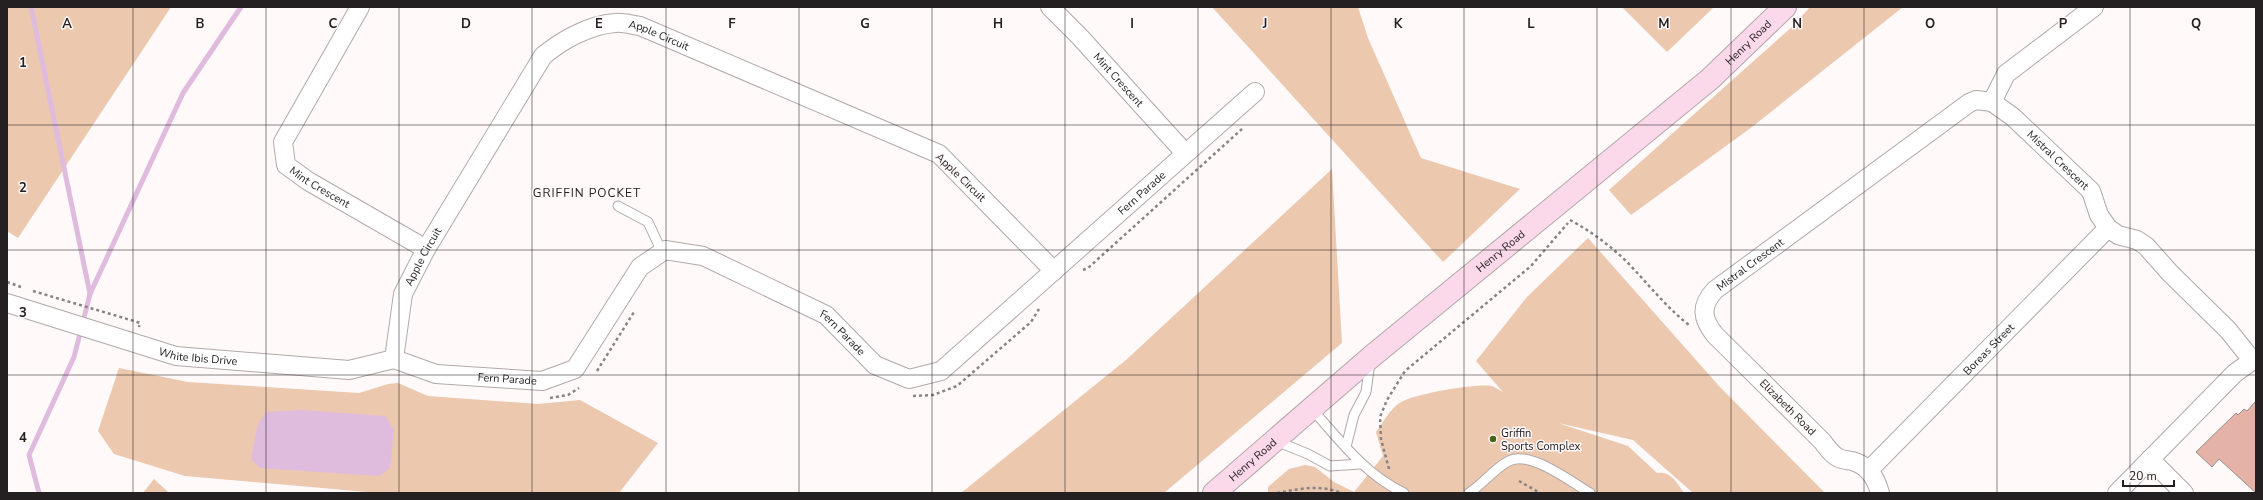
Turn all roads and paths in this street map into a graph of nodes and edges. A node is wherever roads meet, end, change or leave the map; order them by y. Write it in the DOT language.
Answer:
graph roads {
  1 [pos="360,7"];
  2 [pos="1050,7"];
  3 [pos="1785,7"];
  4 [pos="2094,7"];
  5 [pos="1255,92"];
  6 [pos="1992,102"];
  7 [pos="1247,124"];
  8 [pos="1185,153"];
  9 [pos="618,206"];
  10 [pos="1573,215"];
  11 [pos="1570,220"];
  12 [pos="2108,228"];
  13 [pos="426,249"];
  14 [pos="662,252"];
  15 [pos="1054,271"];
  16 [pos="1077,272"];
  17 [pos="7,282"];
  18 [pos="1043,303"];
  19 [pos="11,304"];
  20 [pos="635,310"];
  21 [pos="1704,314"];
  22 [pos="134,341"];
  23 [pos="1371,357"];
  24 [pos="394,359"];
  25 [pos="2254,359"];
  26 [pos="594,374"];
  27 [pos="584,384"];
  28 [pos="911,396"];
  29 [pos="549,398"];
  30 [pos="1312,409"];
  31 [pos="1274,441"];
  32 [pos="1346,446"];
  33 [pos="2150,460"];
  34 [pos="1361,464"];
  35 [pos="1869,470"];
  36 [pos="1519,481"];
  37 [pos="1384,482"];
  38 [pos="1214,493"];
  39 [pos="1277,493"];
  40 [pos="1341,493"];
  41 [pos="1404,493"];
  42 [pos="1469,493"];
  43 [pos="1540,493"];
  44 [pos="1590,493"];
  45 [pos="1880,493"];
  46 [pos="2117,493"];
  47 [pos="2184,493"];
  1 -- 13 [label="street, Mint Crescent"];
  2 -- 8 [label="street, Mint Crescent"];
  3 -- 23 [label="main road, Henry Road"];
  4 -- 6 [label="street"];
  5 -- 8 [label="street, Fern Parade"];
  6 -- 12 [label="street, Mistral Crescent"];
  6 -- 21 [label="street, Mistral Crescent"];
  7 -- 16 [label="path"];
  8 -- 15 [label="street, Fern Parade"];
  9 -- 14 [label="lane"];
  10 -- 11 [label="path"];
  11 -- 21 [label="path"];
  11 -- 37 [label="path"];
  12 -- 25 [label="street"];
  12 -- 35 [label="street, Boreas Street"];
  13 -- 15 [label="street, Apple Circuit"];
  13 -- 24 [label="street, Apple Circuit"];
  14 -- 15 [label="street, Fern Parade"];
  14 -- 24 [label="street, Fern Parade"];
  17 -- 22 [label="path"];
  18 -- 28 [label="path"];
  19 -- 22 [label="street, White Ibis Drive"];
  20 -- 26 [label="path"];
  21 -- 35 [label="street, Elizabeth Road"];
  22 -- 24 [label="street, White Ibis Drive"];
  23 -- 30 [label="main road, Henry Road"];
  23 -- 32 [label="lane"];
  25 -- 33 [label="street"];
  27 -- 29 [label="path"];
  30 -- 31 [label="main road, Henry Road"];
  30 -- 32 [label="lane"];
  31 -- 34 [label="lane"];
  31 -- 38 [label="main road, Henry Road"];
  32 -- 34 [label="lane"];
  33 -- 46 [label="street"];
  33 -- 47 [label="street"];
  34 -- 37 [label="lane"];
  35 -- 45 [label="street"];
  36 -- 43 [label="path"];
  37 -- 41 [label="lane"];
  39 -- 40 [label="path"];
  42 -- 44 [label="lane"];
}
